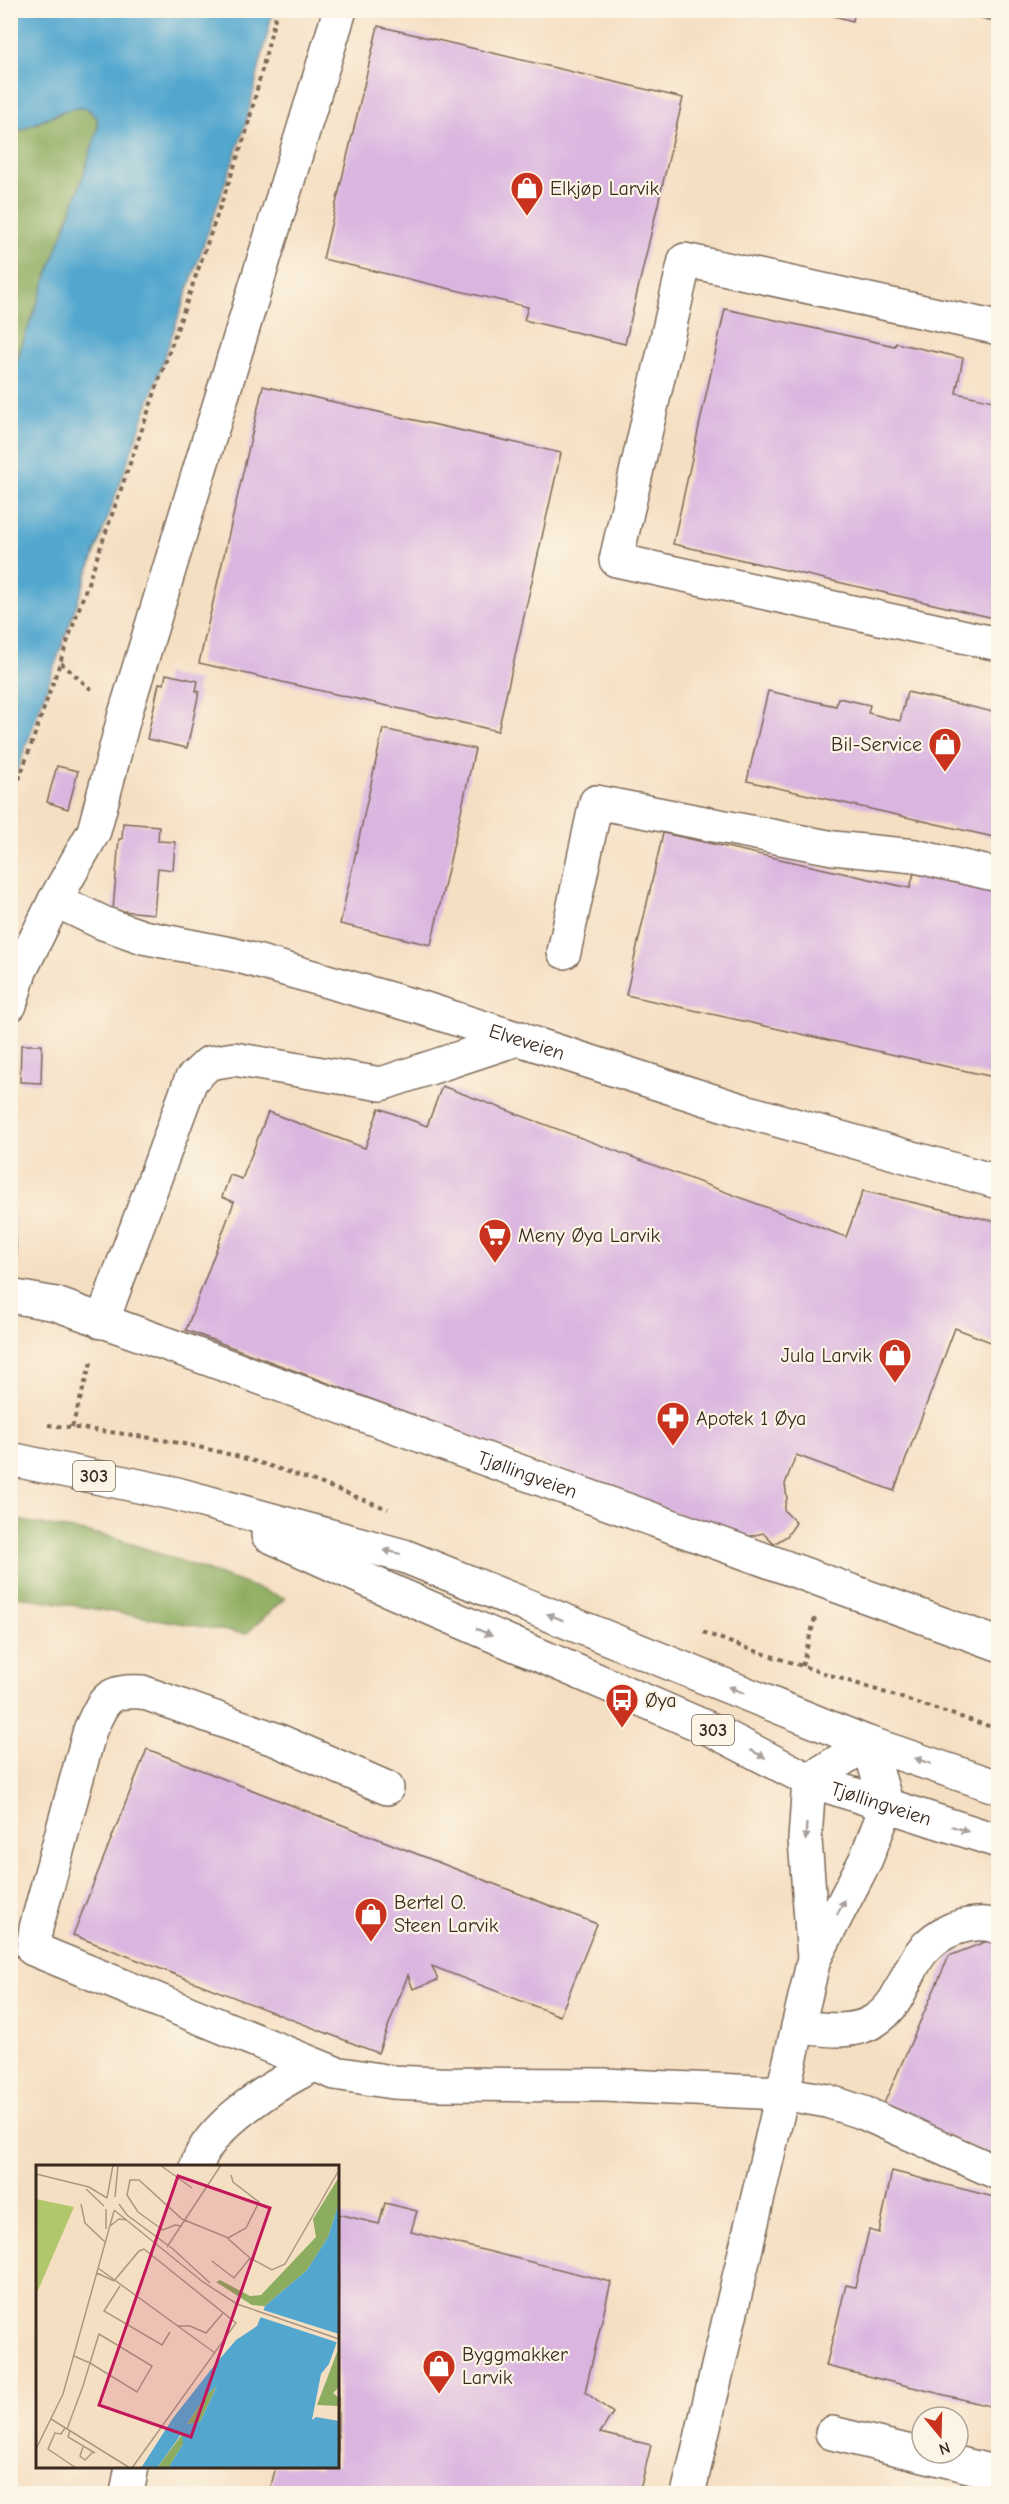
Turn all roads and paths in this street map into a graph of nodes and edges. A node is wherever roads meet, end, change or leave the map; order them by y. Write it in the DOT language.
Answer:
graph roads {
  1 [pos="277,10"];
  2 [pos="340,10"];
  3 [pos="999,328"];
  4 [pos="999,644"];
  5 [pos="10,805"];
  6 [pos="999,875"];
  7 [pos="54,900"];
  8 [pos="564,952"];
  9 [pos="10,1005"];
  10 [pos="520,1038"];
  11 [pos="999,1182"];
  12 [pos="10,1296"];
  13 [pos="102,1322"];
  14 [pos="72,1427"];
  15 [pos="10,1459"];
  16 [pos="177,1494"];
  17 [pos="825,1583"];
  18 [pos="999,1644"];
  19 [pos="802,1666"];
  20 [pos="868,1743"];
  21 [pos="809,1780"];
  22 [pos="999,1787"];
  23 [pos="387,1788"];
  24 [pos="887,1805"];
  25 [pos="999,1842"];
  26 [pos="999,1927"];
  27 [pos="22,1946"];
  28 [pos="814,1959"];
  29 [pos="798,2027"];
  30 [pos="314,2065"];
  31 [pos="782,2093"];
  32 [pos="198,2165"];
  33 [pos="999,2173"];
  34 [pos="832,2433"];
  35 [pos="132,2468"];
  36 [pos="999,2473"];
  37 [pos="128,2493"];
  38 [pos="688,2493"];
  1 -- 5 [label="path"];
  2 -- 7 [label="main road"];
  3 -- 4 [label="main road"];
  6 -- 8 [label="main road"];
  7 -- 9 [label="main road"];
  7 -- 10 [label="main road, Elveveien"];
  10 -- 11 [label="main road, Elveveien"];
  10 -- 13 [label="main road"];
  12 -- 13 [label="main road, Tjøllingveien"];
  13 -- 14 [label="path"];
  13 -- 17 [label="main road, Tjøllingveien"];
  15 -- 16 [label="main road, Tjøllingveien / 303"];
  20 -- 16 [label="main road, Tjøllingveien / 303, one-way"];
  16 -- 21 [label="main road, Tjøllingveien / 303, one-way"];
  17 -- 18 [label="main road, Tjøllingveien"];
  17 -- 19 [label="path"];
  20 -- 21 [label="main road"];
  22 -- 20 [label="main road, Tjøllingveien / 303, one-way"];
  20 -- 24 [label="main road"];
  21 -- 24 [label="main road, Tjøllingveien / 303"];
  21 -- 28 [label="main road, one-way"];
  23 -- 27 [label="main road"];
  24 -- 25 [label="main road, Tjøllingveien / 303, one-way"];
  28 -- 24 [label="main road, one-way"];
  26 -- 29 [label="main road"];
  27 -- 30 [label="main road"];
  28 -- 29 [label="main road"];
  29 -- 31 [label="main road"];
  30 -- 31 [label="main road"];
  30 -- 32 [label="main road"];
  31 -- 33 [label="main road"];
  31 -- 38 [label="main road"];
  34 -- 36 [label="main road"];
  35 -- 37 [label="main road"];
}
